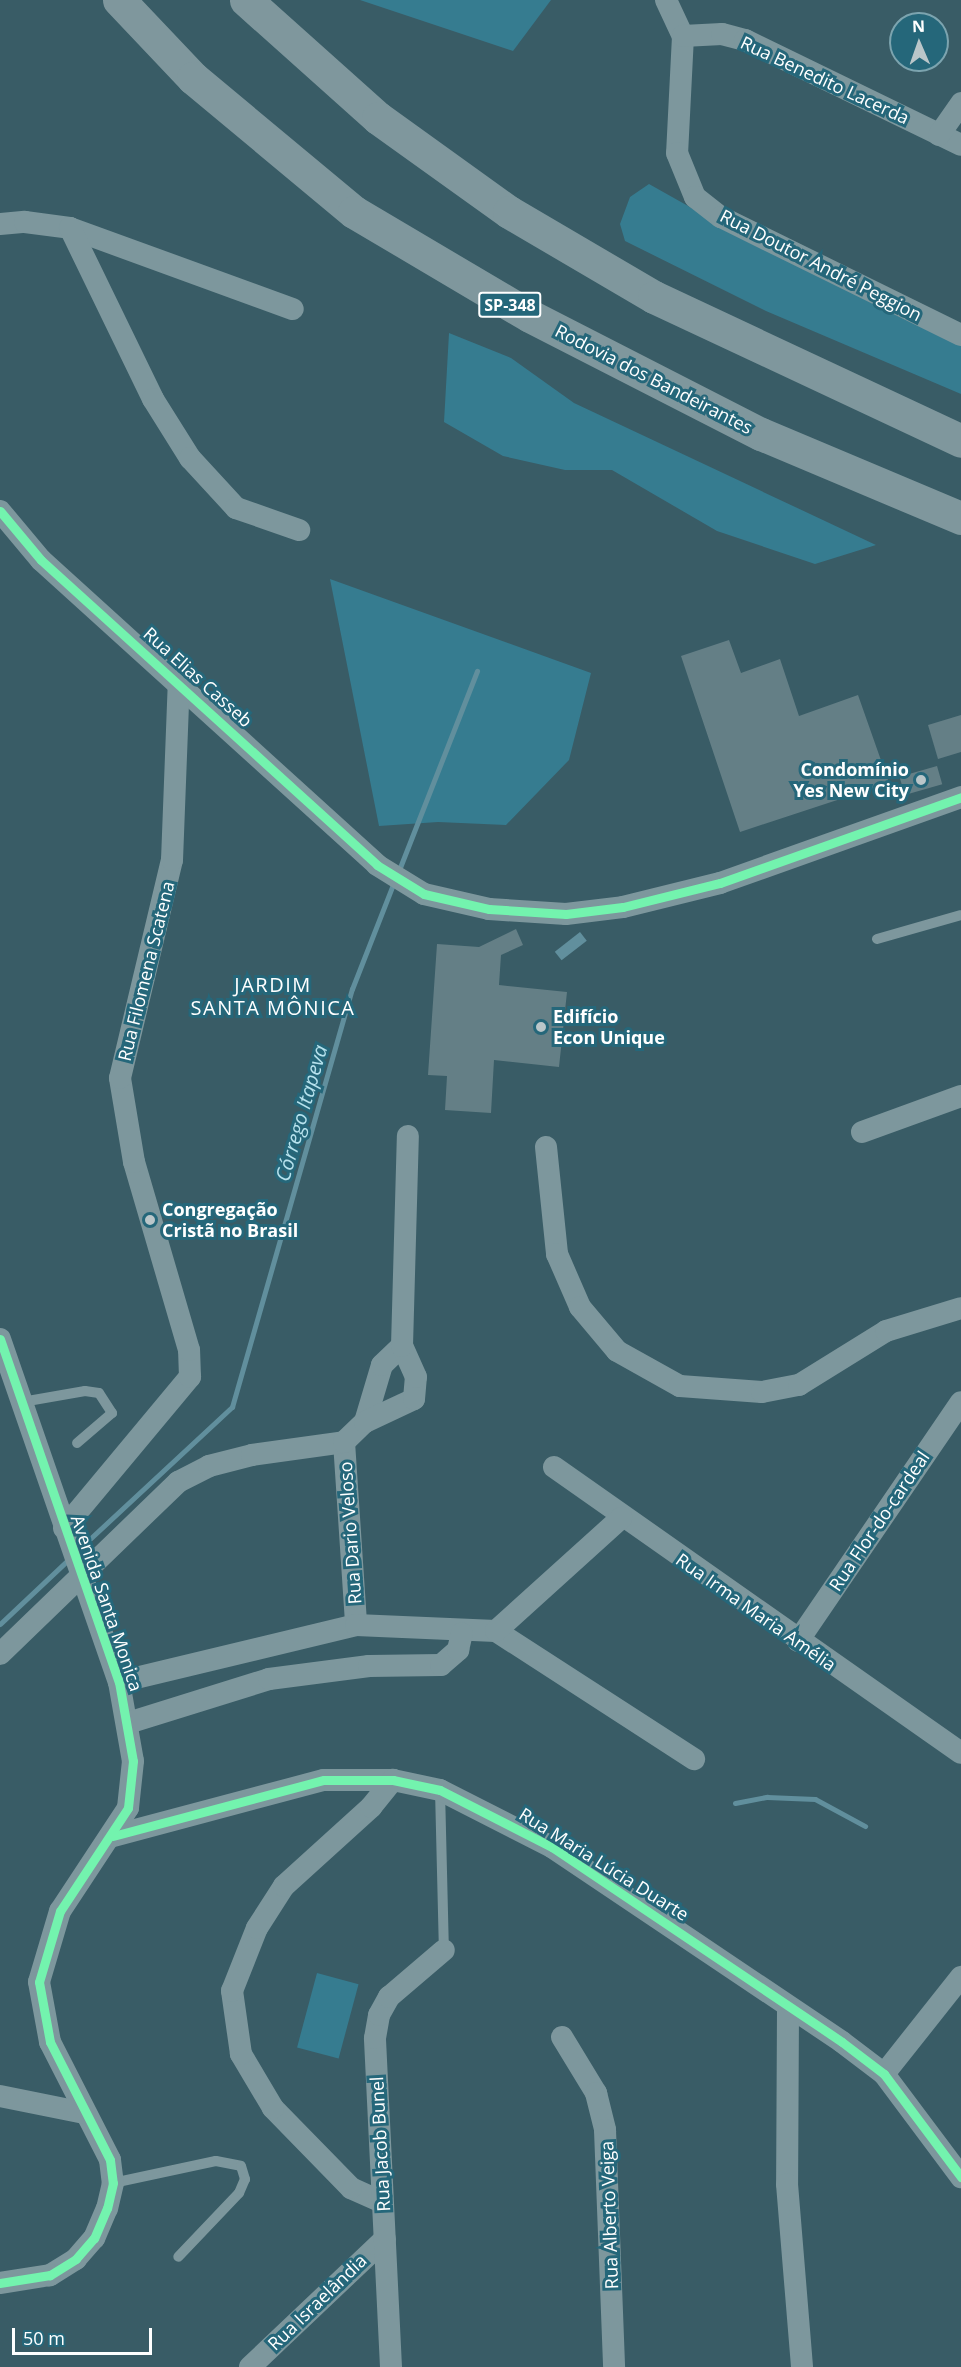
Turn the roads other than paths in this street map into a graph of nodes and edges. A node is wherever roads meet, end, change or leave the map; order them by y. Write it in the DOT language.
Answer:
graph roads {
  1 [pos="119,0"];
  2 [pos="246,0"];
  3 [pos="666,0"];
  4 [pos="683,36"];
  5 [pos="961,103"];
  6 [pos="939,135"];
  7 [pos="961,145"];
  8 [pos="0,224"];
  9 [pos="70,228"];
  10 [pos="293,309"];
  11 [pos="961,335"];
  12 [pos="961,441"];
  13 [pos="0,512"];
  14 [pos="961,518"];
  15 [pos="299,530"];
  16 [pos="179,681"];
  17 [pos="961,798"];
  18 [pos="961,915"];
  19 [pos="877,939"];
  20 [pos="961,1096"];
  21 [pos="862,1132"];
  22 [pos="408,1136"];
  23 [pos="546,1147"];
  24 [pos="961,1308"];
  25 [pos="0,1339"];
  26 [pos="402,1346"];
  27 [pos="22,1402"];
  28 [pos="961,1402"];
  29 [pos="365,1422"];
  30 [pos="344,1442"];
  31 [pos="77,1443"];
  32 [pos="554,1467"];
  33 [pos="621,1518"];
  34 [pos="66,1536"];
  35 [pos="79,1573"];
  36 [pos="356,1625"];
  37 [pos="496,1631"];
  38 [pos="462,1633"];
  39 [pos="798,1641"];
  40 [pos="0,1654"];
  41 [pos="119,1682"];
  42 [pos="128,1723"];
  43 [pos="961,1753"];
  44 [pos="693,1759"];
  45 [pos="393,1780"];
  46 [pos="440,1790"];
  47 [pos="113,1836"];
  48 [pos="444,1950"];
  49 [pos="961,1977"];
  50 [pos="788,2010"];
  51 [pos="562,2037"];
  52 [pos="884,2074"];
  53 [pos="0,2096"];
  54 [pos="84,2113"];
  55 [pos="961,2177"];
  56 [pos="113,2183"];
  57 [pos="382,2202"];
  58 [pos="385,2239"];
  59 [pos="178,2257"];
  60 [pos="0,2283"];
  61 [pos="250,2367"];
  62 [pos="391,2367"];
  63 [pos="614,2367"];
  64 [pos="802,2367"];
  1 -- 14 [label="highway, Rodovia dos Bandeirantes / SP-348"];
  2 -- 12 [label="highway"];
  3 -- 4 [label="street"];
  4 -- 6 [label="street, Rua Benedito Lacerda"];
  4 -- 11 [label="street, Rua Doutor André Peggion"];
  5 -- 6 [label="street"];
  6 -- 7 [label="street, Rua Benedito Lacerda"];
  8 -- 9 [label="street"];
  9 -- 10 [label="street"];
  9 -- 15 [label="street"];
  13 -- 16 [label="street, Rua Elias Casseb"];
  16 -- 17 [label="street, Rua Elias Casseb"];
  16 -- 34 [label="street, Rua Filomena Scatena"];
  18 -- 19 [label="lane"];
  20 -- 21 [label="street"];
  22 -- 26 [label="street"];
  23 -- 24 [label="street"];
  25 -- 27 [label="street, Avenida Santa Monica"];
  26 -- 29 [label="street"];
  26 -- 29 [label="street"];
  27 -- 31 [label="lane"];
  27 -- 34 [label="street, Avenida Santa Monica"];
  28 -- 39 [label="street, Rua Flor-do-cardeal"];
  29 -- 30 [label="street"];
  30 -- 35 [label="street"];
  30 -- 36 [label="street, Rua Dario Veloso"];
  32 -- 33 [label="street, Rua Irma Maria Amélia"];
  33 -- 37 [label="street"];
  33 -- 39 [label="street, Rua Irma Maria Amélia"];
  34 -- 35 [label="street, Avenida Santa Monica"];
  35 -- 40 [label="street"];
  35 -- 41 [label="street, Avenida Santa Monica"];
  36 -- 38 [label="street"];
  36 -- 41 [label="street"];
  37 -- 38 [label="street"];
  37 -- 44 [label="street"];
  38 -- 42 [label="street"];
  39 -- 43 [label="street, Rua Irma Maria Amélia"];
  41 -- 42 [label="street, Avenida Santa Monica"];
  42 -- 47 [label="street, Avenida Santa Monica"];
  45 -- 46 [label="street, Rua Maria Lúcia Duarte"];
  45 -- 47 [label="street, Rua Maria Lúcia Duarte"];
  45 -- 57 [label="street"];
  46 -- 48 [label="lane"];
  46 -- 50 [label="street, Rua Maria Lúcia Duarte"];
  47 -- 54 [label="street, Avenida Santa Monica"];
  48 -- 57 [label="street, Rua Jacob Bunel"];
  49 -- 52 [label="street"];
  50 -- 52 [label="street, Rua Maria Lúcia Duarte"];
  50 -- 64 [label="street"];
  51 -- 63 [label="street, Rua Alberto Veiga"];
  52 -- 55 [label="street, Rua Maria Lúcia Duarte"];
  53 -- 54 [label="street"];
  54 -- 56 [label="street, Avenida Santa Monica"];
  56 -- 59 [label="lane"];
  56 -- 60 [label="street"];
  57 -- 58 [label="street, Rua Jacob Bunel"];
  58 -- 61 [label="street, Rua Israelândia"];
  58 -- 62 [label="street, Rua Jacob Bunel"];
}
